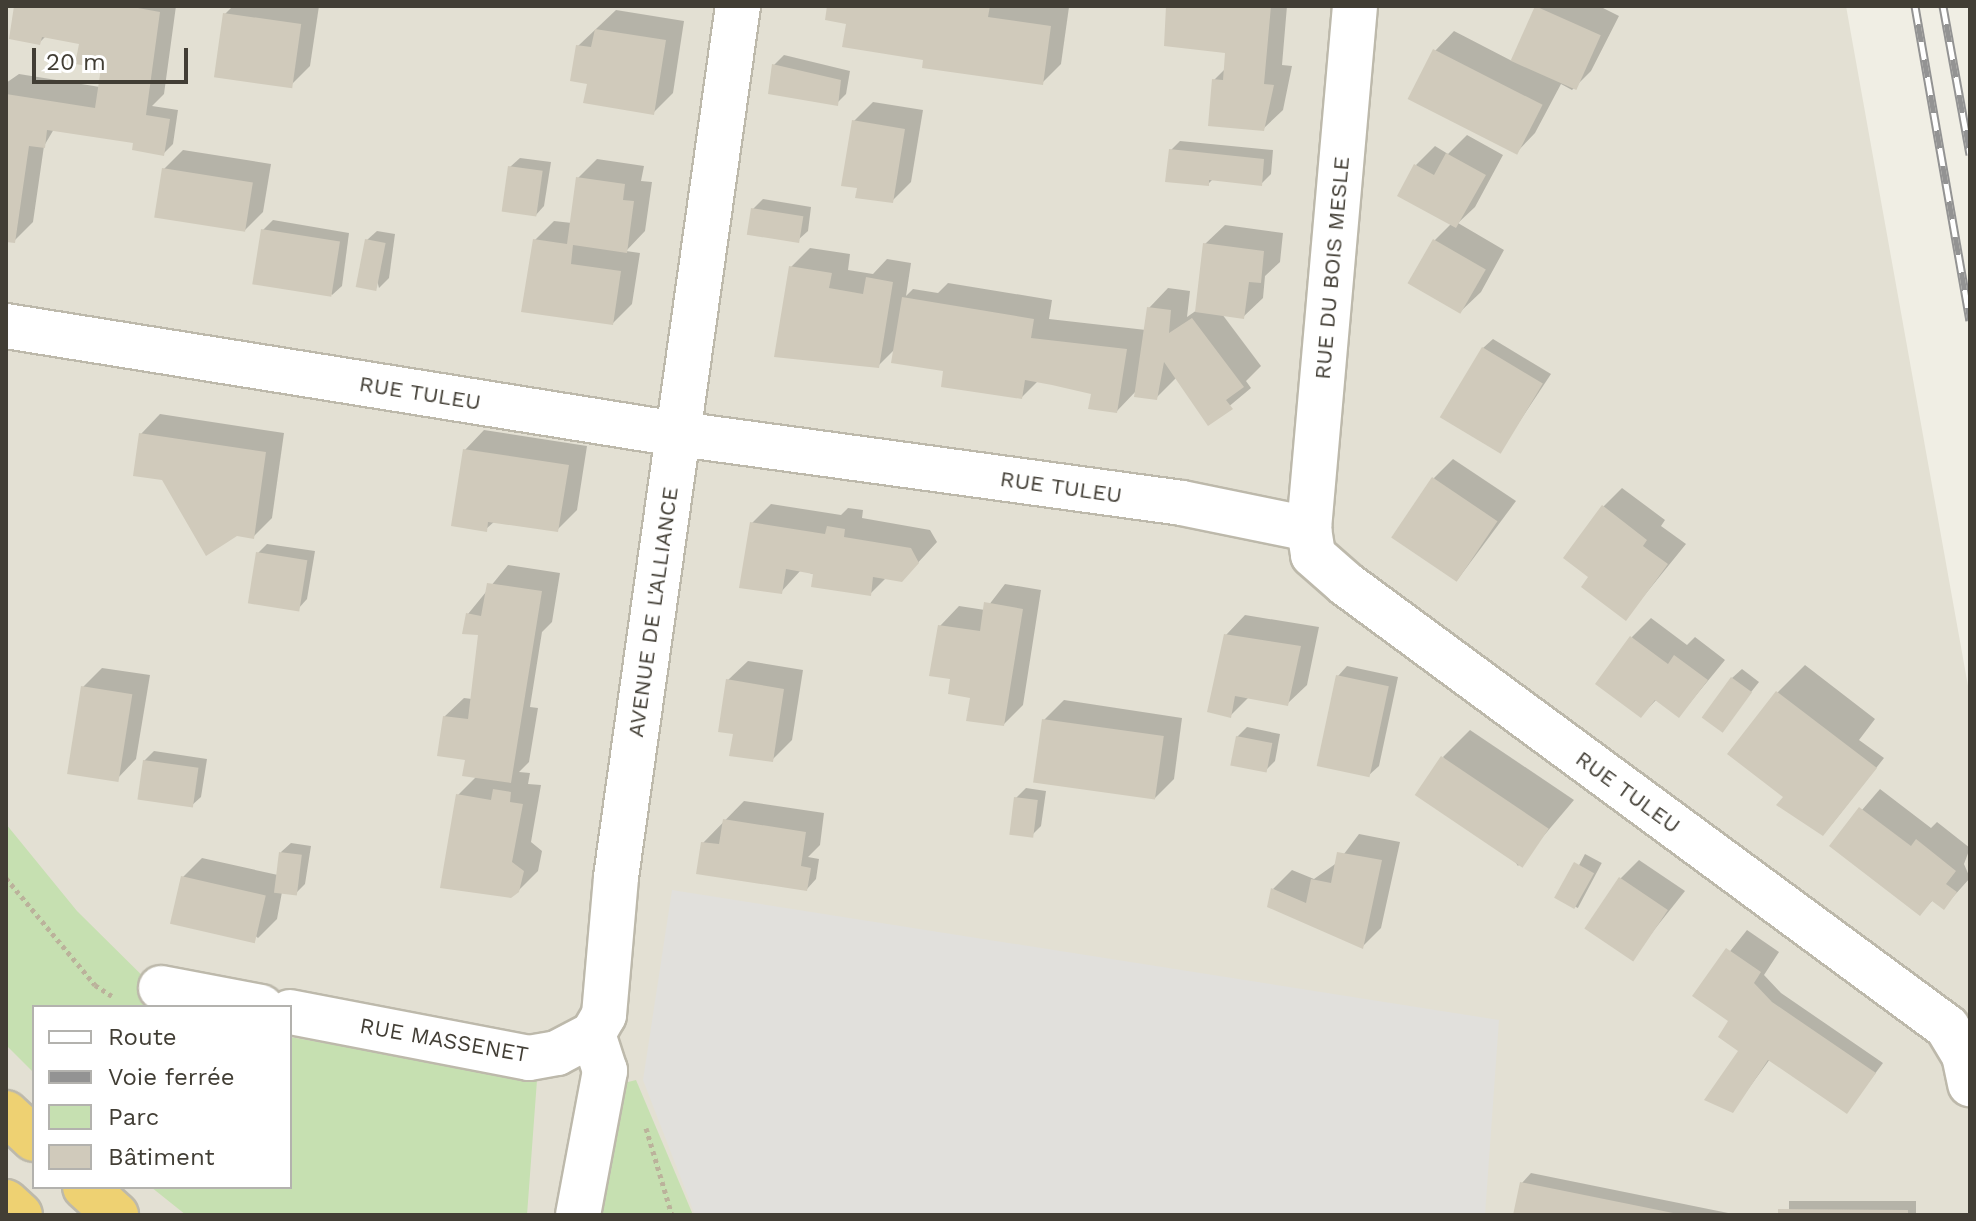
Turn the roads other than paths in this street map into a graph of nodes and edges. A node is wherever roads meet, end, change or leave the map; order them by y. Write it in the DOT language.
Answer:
graph roads {
  1 [pos="738,6"];
  2 [pos="1355,6"];
  3 [pos="6,326"];
  4 [pos="678,433"];
  5 [pos="1309,529"];
  6 [pos="161,988"];
  7 [pos="250,1005"];
  8 [pos="292,1012"];
  9 [pos="593,1034"];
  10 [pos="1970,1084"];
  11 [pos="6,1113"];
  12 [pos="32,1137"];
  13 [pos="87,1189"];
  14 [pos="6,1202"];
  15 [pos="20,1215"];
  16 [pos="116,1215"];
  17 [pos="578,1215"];
  1 -- 4 [label="street, AVENUE DE L'ALLIANCE"];
  2 -- 5 [label="street, RUE DU BOIS MESLE"];
  3 -- 4 [label="street, RUE TULEU"];
  4 -- 5 [label="street, RUE TULEU"];
  4 -- 9 [label="street, AVENUE DE L'ALLIANCE"];
  5 -- 10 [label="street, RUE TULEU"];
  6 -- 7 [label="street"];
  8 -- 9 [label="street, RUE MASSENET"];
  9 -- 17 [label="street"];
  11 -- 12 [label="highway"];
  13 -- 16 [label="highway"];
  14 -- 15 [label="highway"];
}
